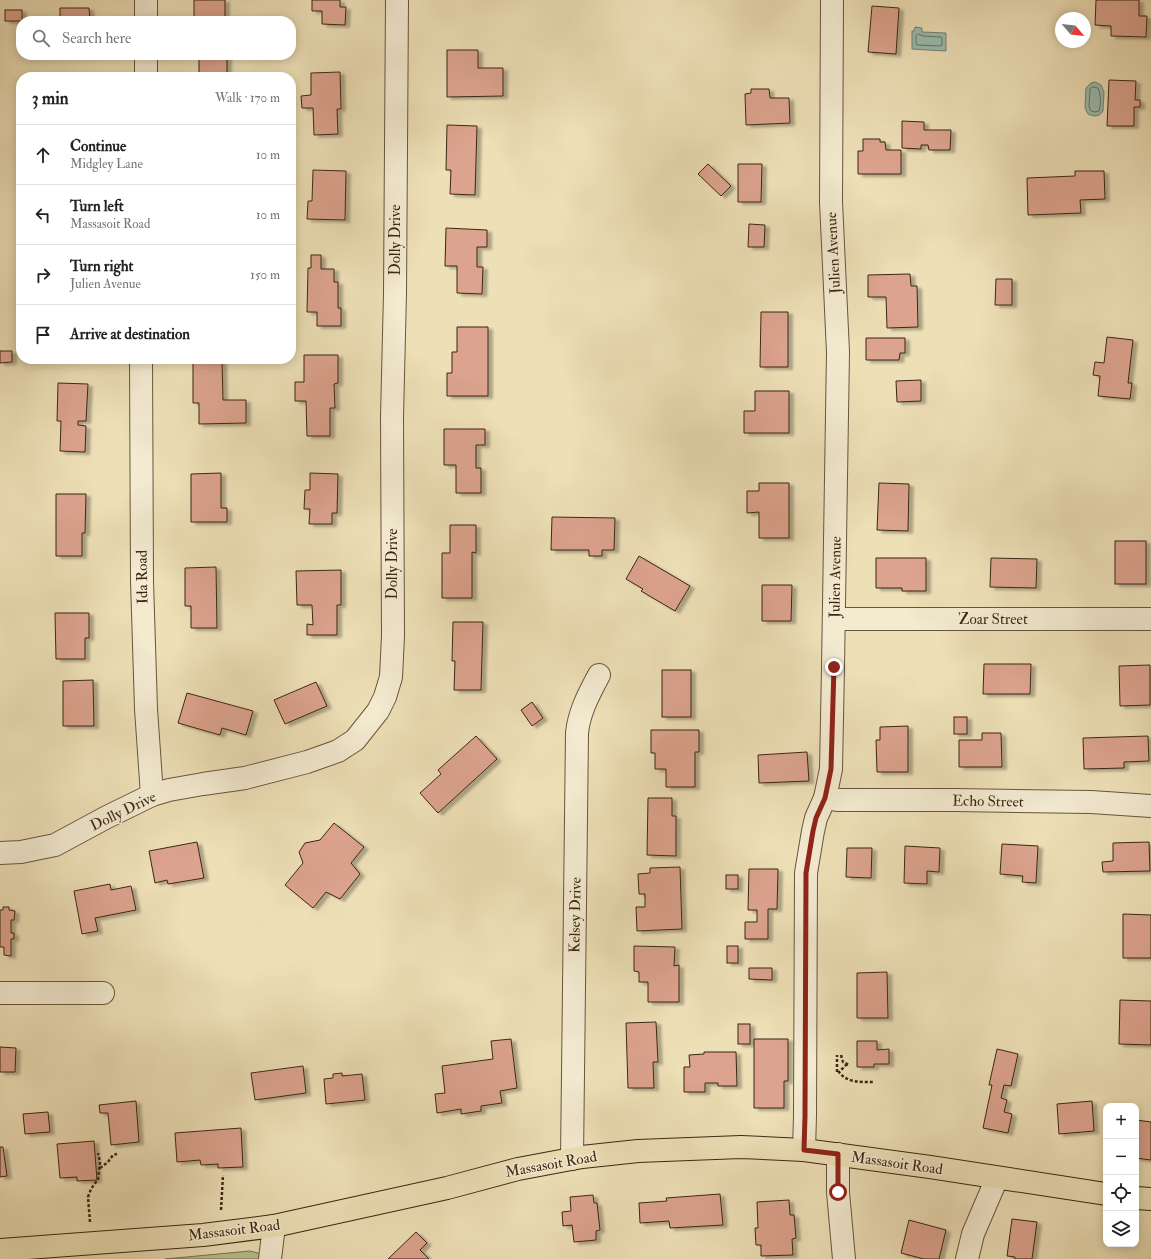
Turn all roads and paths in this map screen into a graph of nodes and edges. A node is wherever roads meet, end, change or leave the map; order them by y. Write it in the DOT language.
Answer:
graph roads {
  1 [pos="146,0"];
  2 [pos="397,0"];
  3 [pos="832,0"];
  4 [pos="146,16"];
  5 [pos="146,60"];
  6 [pos="146,72"];
  7 [pos="141,364"];
  8 [pos="834,619"];
  9 [pos="1151,619"];
  10 [pos="599,675"];
  11 [pos="152,795"];
  12 [pos="825,798"];
  13 [pos="1151,806"];
  14 [pos="0,853"];
  15 [pos="103,993"];
  16 [pos="0,997"];
  17 [pos="837,1055"];
  18 [pos="841,1055"];
  19 [pos="837,1072"];
  20 [pos="873,1082"];
  21 [pos="804,1150"];
  22 [pos="98,1153"];
  23 [pos="117,1154"];
  24 [pos="838,1154"];
  25 [pos="572,1159"];
  26 [pos="99,1168"];
  27 [pos="223,1175"];
  28 [pos="997,1178"];
  29 [pos="1103,1194"];
  30 [pos="1139,1198"];
  31 [pos="1151,1199"];
  32 [pos="215,1210"];
  33 [pos="90,1222"];
  34 [pos="274,1226"];
  35 [pos="0,1250"];
  36 [pos="270,1259"];
  37 [pos="844,1259"];
  38 [pos="967,1259"];
  1 -- 4 [label="street"];
  2 -- 11 [label="street, Dolly Drive"];
  3 -- 8 [label="street, Julien Avenue"];
  5 -- 6 [label="street"];
  7 -- 11 [label="street, Ida Road"];
  8 -- 9 [label="street, Zoar Street"];
  8 -- 12 [label="street, Julien Avenue"];
  10 -- 25 [label="street, Kelsey Drive"];
  11 -- 14 [label="street, Dolly Drive"];
  12 -- 13 [label="street, Echo Street"];
  12 -- 21 [label="street, Julien Avenue"];
  15 -- 16 [label="street"];
  17 -- 19 [label="path"];
  18 -- 20 [label="path"];
  21 -- 24 [label="main road, Massasoit Road"];
  21 -- 25 [label="main road, Massasoit Road"];
  22 -- 26 [label="path"];
  23 -- 26 [label="path"];
  24 -- 28 [label="main road, Massasoit Road"];
  24 -- 37 [label="street"];
  25 -- 34 [label="main road, Massasoit Road"];
  26 -- 33 [label="path"];
  27 -- 32 [label="path"];
  28 -- 29 [label="main road, Massasoit Road"];
  28 -- 38 [label="street"];
  30 -- 31 [label="main road"];
  34 -- 35 [label="main road, Massasoit Road"];
  34 -- 36 [label="street"];
}
